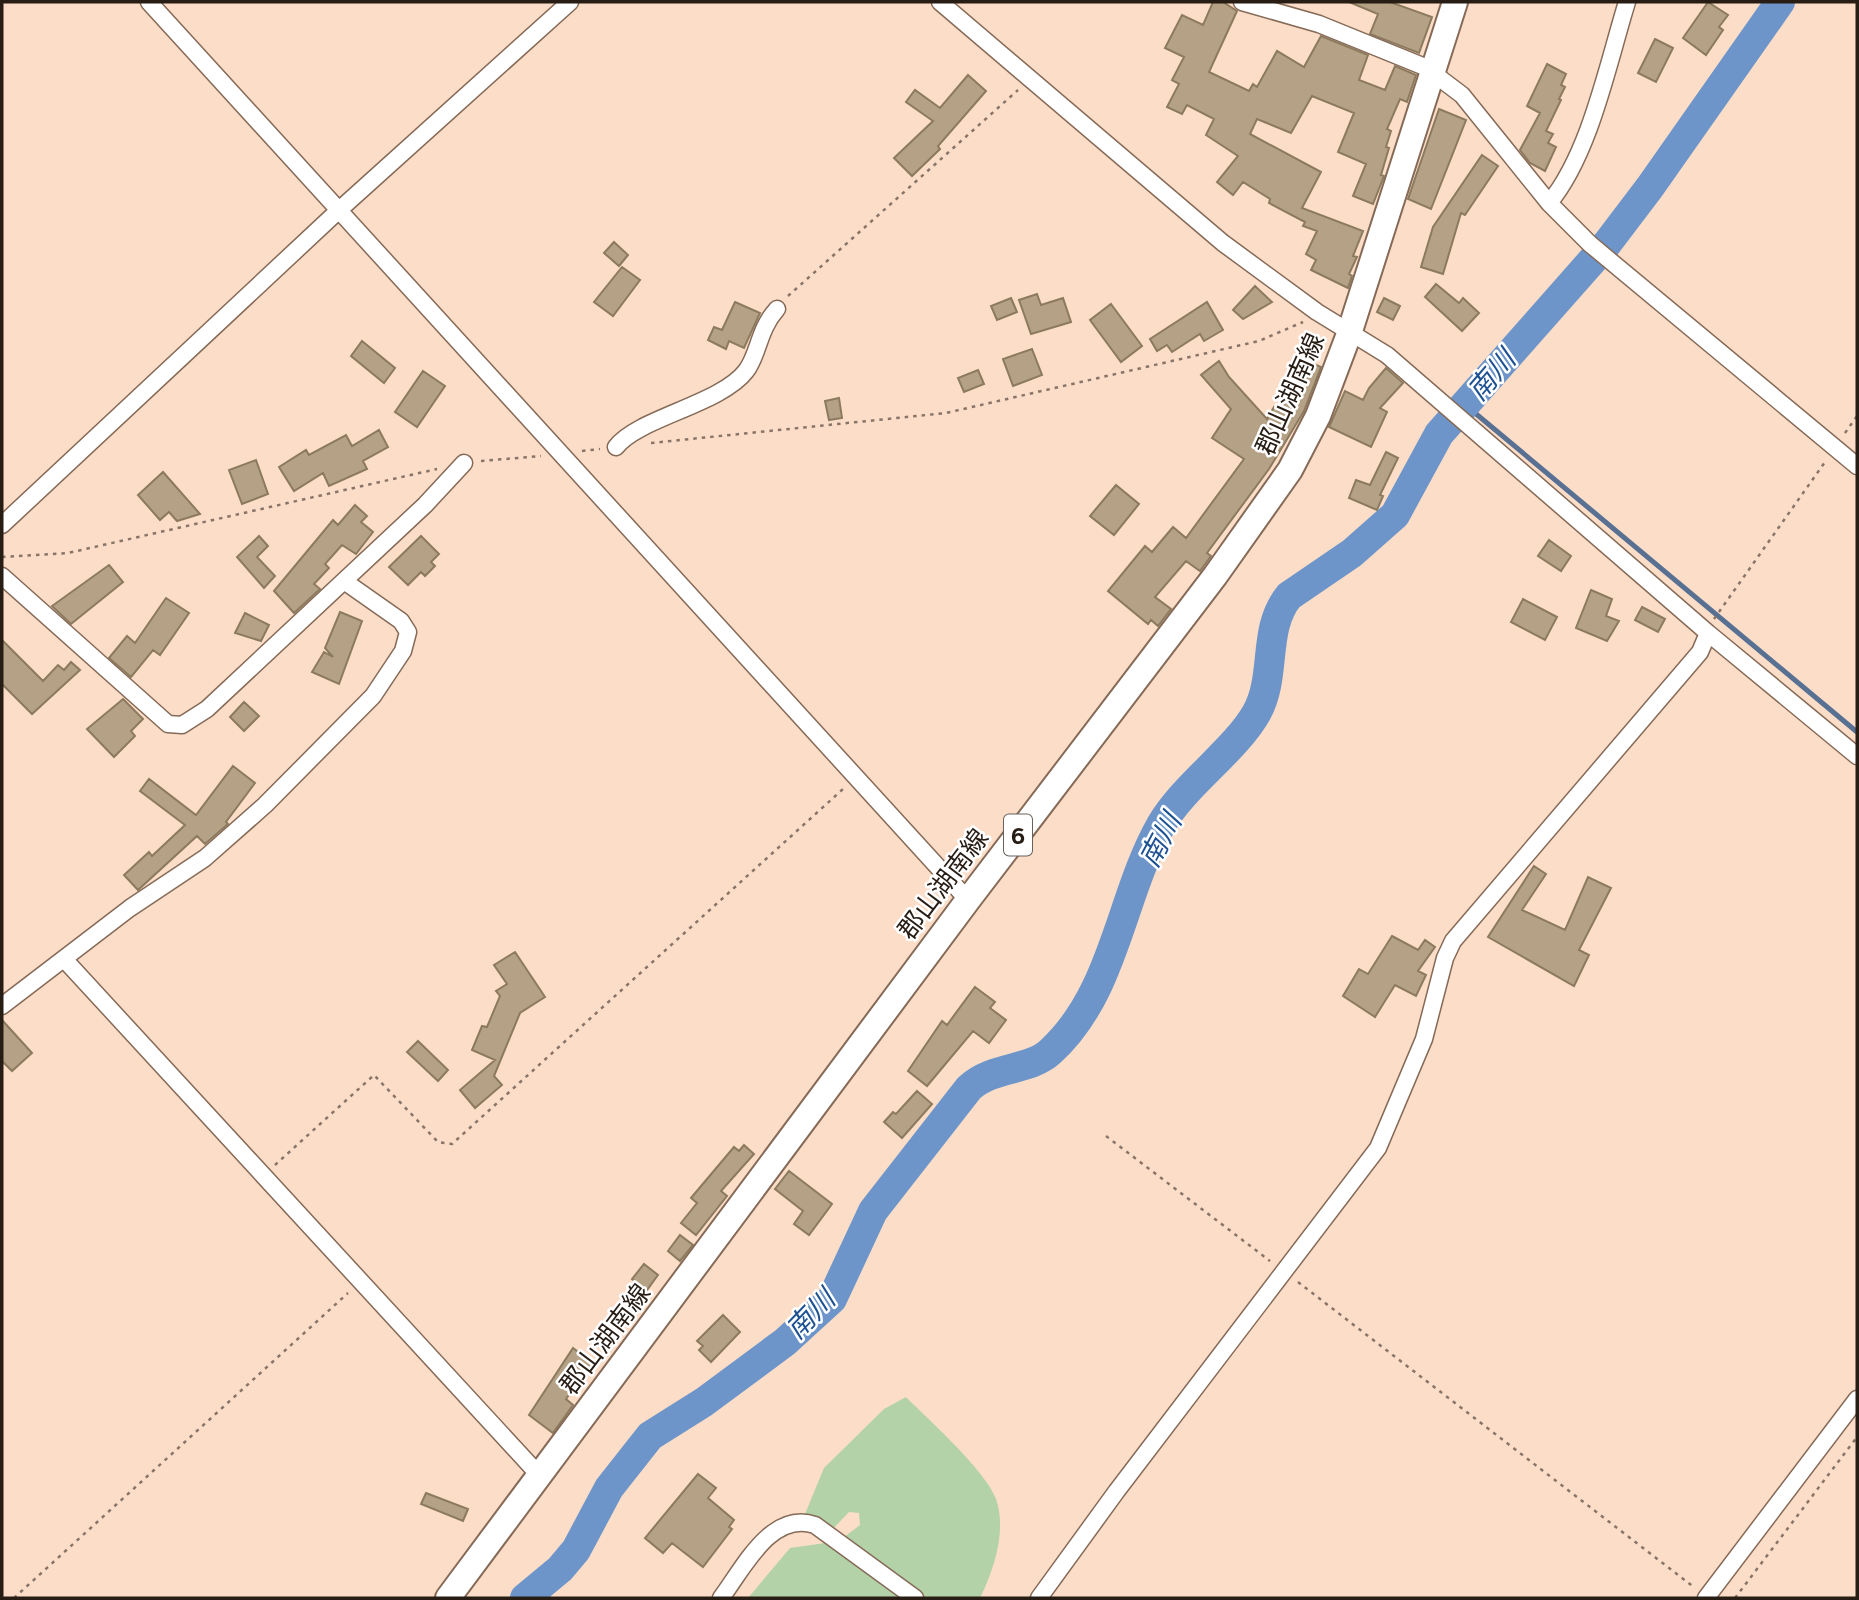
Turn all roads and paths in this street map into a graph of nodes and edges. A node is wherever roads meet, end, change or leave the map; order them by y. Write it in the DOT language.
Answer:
graph roads {
  1 [pos="149,2"];
  2 [pos="570,2"];
  3 [pos="940,2"];
  4 [pos="1242,2"];
  5 [pos="1455,2"];
  6 [pos="1627,2"];
  7 [pos="1433,74"];
  8 [pos="1029,80"];
  9 [pos="1549,203"];
  10 [pos="338,211"];
  11 [pos="777,309"];
  12 [pos="1317,313"];
  13 [pos="1349,334"];
  14 [pos="1857,416"];
  15 [pos="616,447"];
  16 [pos="1834,450"];
  17 [pos="560,454"];
  18 [pos="464,463"];
  19 [pos="1857,466"];
  20 [pos="2,525"];
  21 [pos="2,557"];
  22 [pos="2,576"];
  23 [pos="344,581"];
  24 [pos="1709,628"];
  25 [pos="1857,755"];
  26 [pos="856,777"];
  27 [pos="968,900"];
  28 [pos="64,959"];
  29 [pos="2,1006"];
  30 [pos="1106,1136"];
  31 [pos="264,1176"];
  32 [pos="1284,1271"];
  33 [pos="360,1281"];
  34 [pos="1857,1399"];
  35 [pos="1857,1437"];
  36 [pos="540,1476"];
  37 [pos="14,1598"];
  38 [pos="448,1598"];
  39 [pos="720,1598"];
  40 [pos="915,1598"];
  41 [pos="1039,1598"];
  42 [pos="1707,1598"];
  43 [pos="1735,1598"];
  1 -- 10 [label="street"];
  2 -- 10 [label="street"];
  3 -- 8 [label="street"];
  4 -- 7 [label="street"];
  5 -- 7 [label="main road, 郡山湖南線 / 6"];
  6 -- 9 [label="street"];
  7 -- 9 [label="street"];
  7 -- 13 [label="main road, 郡山湖南線 / 6"];
  8 -- 11 [label="path"];
  8 -- 12 [label="street"];
  9 -- 16 [label="street"];
  10 -- 17 [label="street"];
  10 -- 20 [label="street"];
  11 -- 15 [label="street"];
  12 -- 13 [label="street"];
  12 -- 15 [label="path"];
  13 -- 24 [label="street"];
  13 -- 27 [label="main road, 郡山湖南線 / 6"];
  14 -- 16 [label="path"];
  15 -- 17 [label="path"];
  16 -- 19 [label="street"];
  16 -- 24 [label="path"];
  17 -- 18 [label="path"];
  17 -- 26 [label="street"];
  18 -- 21 [label="path"];
  18 -- 23 [label="street"];
  22 -- 23 [label="street"];
  23 -- 28 [label="street"];
  24 -- 25 [label="street"];
  24 -- 32 [label="street"];
  26 -- 27 [label="street"];
  26 -- 31 [label="path"];
  27 -- 36 [label="main road, 郡山湖南線 / 6"];
  28 -- 29 [label="street"];
  28 -- 31 [label="street"];
  30 -- 32 [label="path"];
  31 -- 33 [label="street"];
  32 -- 41 [label="street"];
  32 -- 42 [label="path"];
  33 -- 36 [label="street"];
  33 -- 37 [label="path"];
  34 -- 42 [label="street"];
  35 -- 43 [label="path"];
  36 -- 38 [label="main road, 郡山湖南線 / 6"];
  39 -- 40 [label="street"];
}
